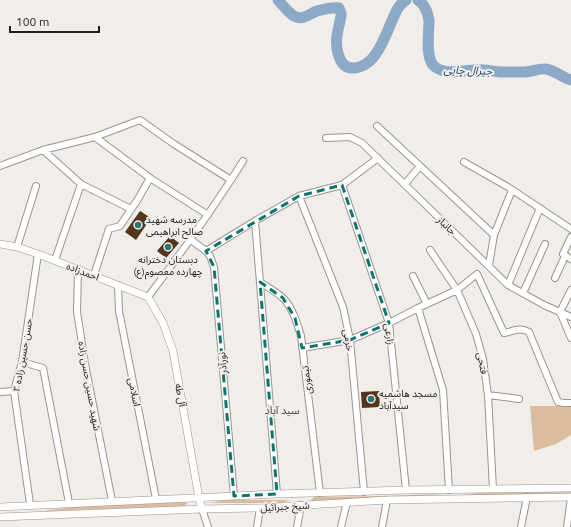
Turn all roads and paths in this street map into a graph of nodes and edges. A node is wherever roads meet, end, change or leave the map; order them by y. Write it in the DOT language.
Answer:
graph roads {
  1 [pos="376,126"];
  2 [pos="95,136"];
  3 [pos="326,138"];
  4 [pos="43,150"];
  5 [pos="378,158"];
  6 [pos="243,161"];
  7 [pos="464,162"];
  8 [pos="0,166"];
  9 [pos="420,166"];
  10 [pos="150,178"];
  11 [pos="231,180"];
  12 [pos="81,184"];
  13 [pos="404,184"];
  14 [pos="342,185"];
  15 [pos="36,186"];
  16 [pos="512,190"];
  17 [pos="299,196"];
  18 [pos="540,208"];
  19 [pos="131,209"];
  20 [pos="208,215"];
  21 [pos="255,221"];
  22 [pos="571,229"];
  23 [pos="494,235"];
  24 [pos="571,237"];
  25 [pos="191,240"];
  26 [pos="0,244"];
  27 [pos="545,244"];
  28 [pos="17,247"];
  29 [pos="430,250"];
  30 [pos="206,251"];
  31 [pos="38,254"];
  32 [pos="568,257"];
  33 [pos="56,260"];
  34 [pos="489,265"];
  35 [pos="78,269"];
  36 [pos="94,275"];
  37 [pos="413,276"];
  38 [pos="555,278"];
  39 [pos="260,282"];
  40 [pos="118,285"];
  41 [pos="508,285"];
  42 [pos="457,290"];
  43 [pos="571,290"];
  44 [pos="523,293"];
  45 [pos="148,297"];
  46 [pos="427,304"];
  47 [pos="418,308"];
  48 [pos="560,312"];
  49 [pos="571,316"];
  50 [pos="389,324"];
  51 [pos="571,338"];
  52 [pos="350,340"];
  53 [pos="302,348"];
  54 [pos="22,362"];
  55 [pos="14,391"];
  56 [pos="0,392"];
  57 [pos="488,394"];
  58 [pos="518,399"];
  59 [pos="571,403"];
  60 [pos="571,488"];
  61 [pos="493,489"];
  62 [pos="406,490"];
  63 [pos="449,490"];
  64 [pos="364,492"];
  65 [pos="320,493"];
  66 [pos="277,494"];
  67 [pos="300,494"];
  68 [pos="234,496"];
  69 [pos="199,498"];
  70 [pos="449,498"];
  71 [pos="527,498"];
  72 [pos="571,498"];
  73 [pos="156,499"];
  74 [pos="388,500"];
  75 [pos="112,501"];
  76 [pos="347,502"];
  77 [pos="69,503"];
  78 [pos="30,504"];
  79 [pos="301,505"];
  80 [pos="0,506"];
  81 [pos="260,508"];
  82 [pos="202,509"];
  83 [pos="30,516"];
  84 [pos="0,517"];
  85 [pos="208,527"];
  86 [pos="256,527"];
  87 [pos="297,527"];
  88 [pos="341,527"];
  89 [pos="382,527"];
  90 [pos="521,527"];
  91 [pos="567,527"];
  1 -- 9 [label="street"];
  2 -- 4 [label="street"];
  2 -- 10 [label="street"];
  2 -- 11 [label="street"];
  3 -- 5 [label="street, جانباز"];
  4 -- 8 [label="street"];
  4 -- 12 [label="street"];
  5 -- 13 [label="street, جانباز"];
  5 -- 14 [label="street"];
  6 -- 11 [label="street"];
  7 -- 16 [label="street"];
  9 -- 13 [label="street"];
  9 -- 23 [label="street"];
  10 -- 19 [label="street"];
  10 -- 20 [label="street"];
  11 -- 20 [label="street"];
  12 -- 19 [label="street"];
  12 -- 33 [label="street"];
  13 -- 34 [label="street, جانباز"];
  14 -- 17 [label="street"];
  14 -- 50 [label="street, زارعی"];
  15 -- 28 [label="street"];
  16 -- 18 [label="street"];
  16 -- 23 [label="street"];
  17 -- 21 [label="street"];
  17 -- 52 [label="street, خرمی"];
  18 -- 22 [label="street"];
  18 -- 41 [label="street"];
  19 -- 36 [label="street"];
  20 -- 25 [label="street"];
  21 -- 30 [label="street"];
  21 -- 39 [label="street"];
  23 -- 34 [label="street"];
  24 -- 32 [label="street"];
  25 -- 30 [label="street, نورآذر"];
  25 -- 45 [label="street"];
  26 -- 28 [label="street, احمدزاده"];
  27 -- 44 [label="street"];
  28 -- 31 [label="street, احمدزاده"];
  29 -- 42 [label="street, فتحی"];
  30 -- 68 [label="street, نورآذر"];
  31 -- 33 [label="street, احمدزاده"];
  31 -- 54 [label="street, حسن حسین زاده ۲"];
  32 -- 38 [label="street"];
  33 -- 35 [label="street, احمدزاده"];
  34 -- 41 [label="street, جانباز"];
  35 -- 36 [label="street, احمدزاده"];
  35 -- 75 [label="street, شهید حسین حسن زاده"];
  36 -- 40 [label="street, احمدزاده"];
  37 -- 46 [label="street"];
  39 -- 53 [label="street, تیموری"];
  39 -- 66 [label="street"];
  40 -- 45 [label="street, احمدزاده"];
  40 -- 73 [label="street, اسلامی"];
  41 -- 44 [label="street, جانباز"];
  42 -- 46 [label="street"];
  42 -- 57 [label="street, فتحی"];
  42 -- 59 [label="street"];
  43 -- 48 [label="street"];
  44 -- 48 [label="street, جانباز"];
  45 -- 69 [label="street, آل طه"];
  46 -- 47 [label="street"];
  47 -- 50 [label="street"];
  47 -- 63 [label="street"];
  48 -- 49 [label="street, جانباز"];
  48 -- 51 [label="street"];
  50 -- 52 [label="street"];
  50 -- 62 [label="street, زارعی"];
  52 -- 53 [label="street"];
  52 -- 64 [label="street, خرمی"];
  53 -- 65 [label="street, تیموری"];
  54 -- 55 [label="street, حسن حسین زاده ۲"];
  54 -- 77 [label="street"];
  55 -- 56 [label="street"];
  55 -- 78 [label="street, حسن حسین زاده ۲"];
  57 -- 58 [label="street"];
  57 -- 61 [label="street, فتحی"];
  60 -- 61 [label="street, شیخ جبرائیل"];
  61 -- 63 [label="street, شیخ جبرائیل"];
  62 -- 63 [label="street, شیخ جبرائیل"];
  62 -- 64 [label="street, شیخ جبرائیل"];
  63 -- 70 [label="street"];
  64 -- 65 [label="street, شیخ جبرائیل"];
  65 -- 67 [label="street, شیخ جبرائیل"];
  66 -- 67 [label="street, شیخ جبرائیل"];
  66 -- 68 [label="street, شیخ جبرائیل"];
  67 -- 79 [label="street"];
  68 -- 69 [label="street, شیخ جبرائیل"];
  69 -- 73 [label="street, شیخ جبرائیل"];
  69 -- 82 [label="street, آل طه"];
  70 -- 71 [label="street, شیخ جبرائیل"];
  70 -- 74 [label="street, شیخ جبرائیل"];
  71 -- 72 [label="street, شیخ جبرائیل"];
  71 -- 90 [label="street"];
  72 -- 91 [label="street"];
  73 -- 75 [label="street, شیخ جبرائیل"];
  74 -- 76 [label="street, شیخ جبرائیل"];
  74 -- 89 [label="street"];
  75 -- 77 [label="street, شیخ جبرائیل"];
  76 -- 79 [label="street, شیخ جبرائیل"];
  76 -- 88 [label="street"];
  77 -- 78 [label="street, شیخ جبرائیل"];
  78 -- 80 [label="street, شیخ جبرائیل"];
  78 -- 83 [label="street"];
  79 -- 81 [label="street, شیخ جبرائیل"];
  79 -- 87 [label="street"];
  81 -- 82 [label="street, شیخ جبرائیل"];
  81 -- 86 [label="street"];
  82 -- 83 [label="street, شیخ جبرائیل"];
  82 -- 85 [label="street"];
  83 -- 84 [label="street, شیخ جبرائیل"];
}
